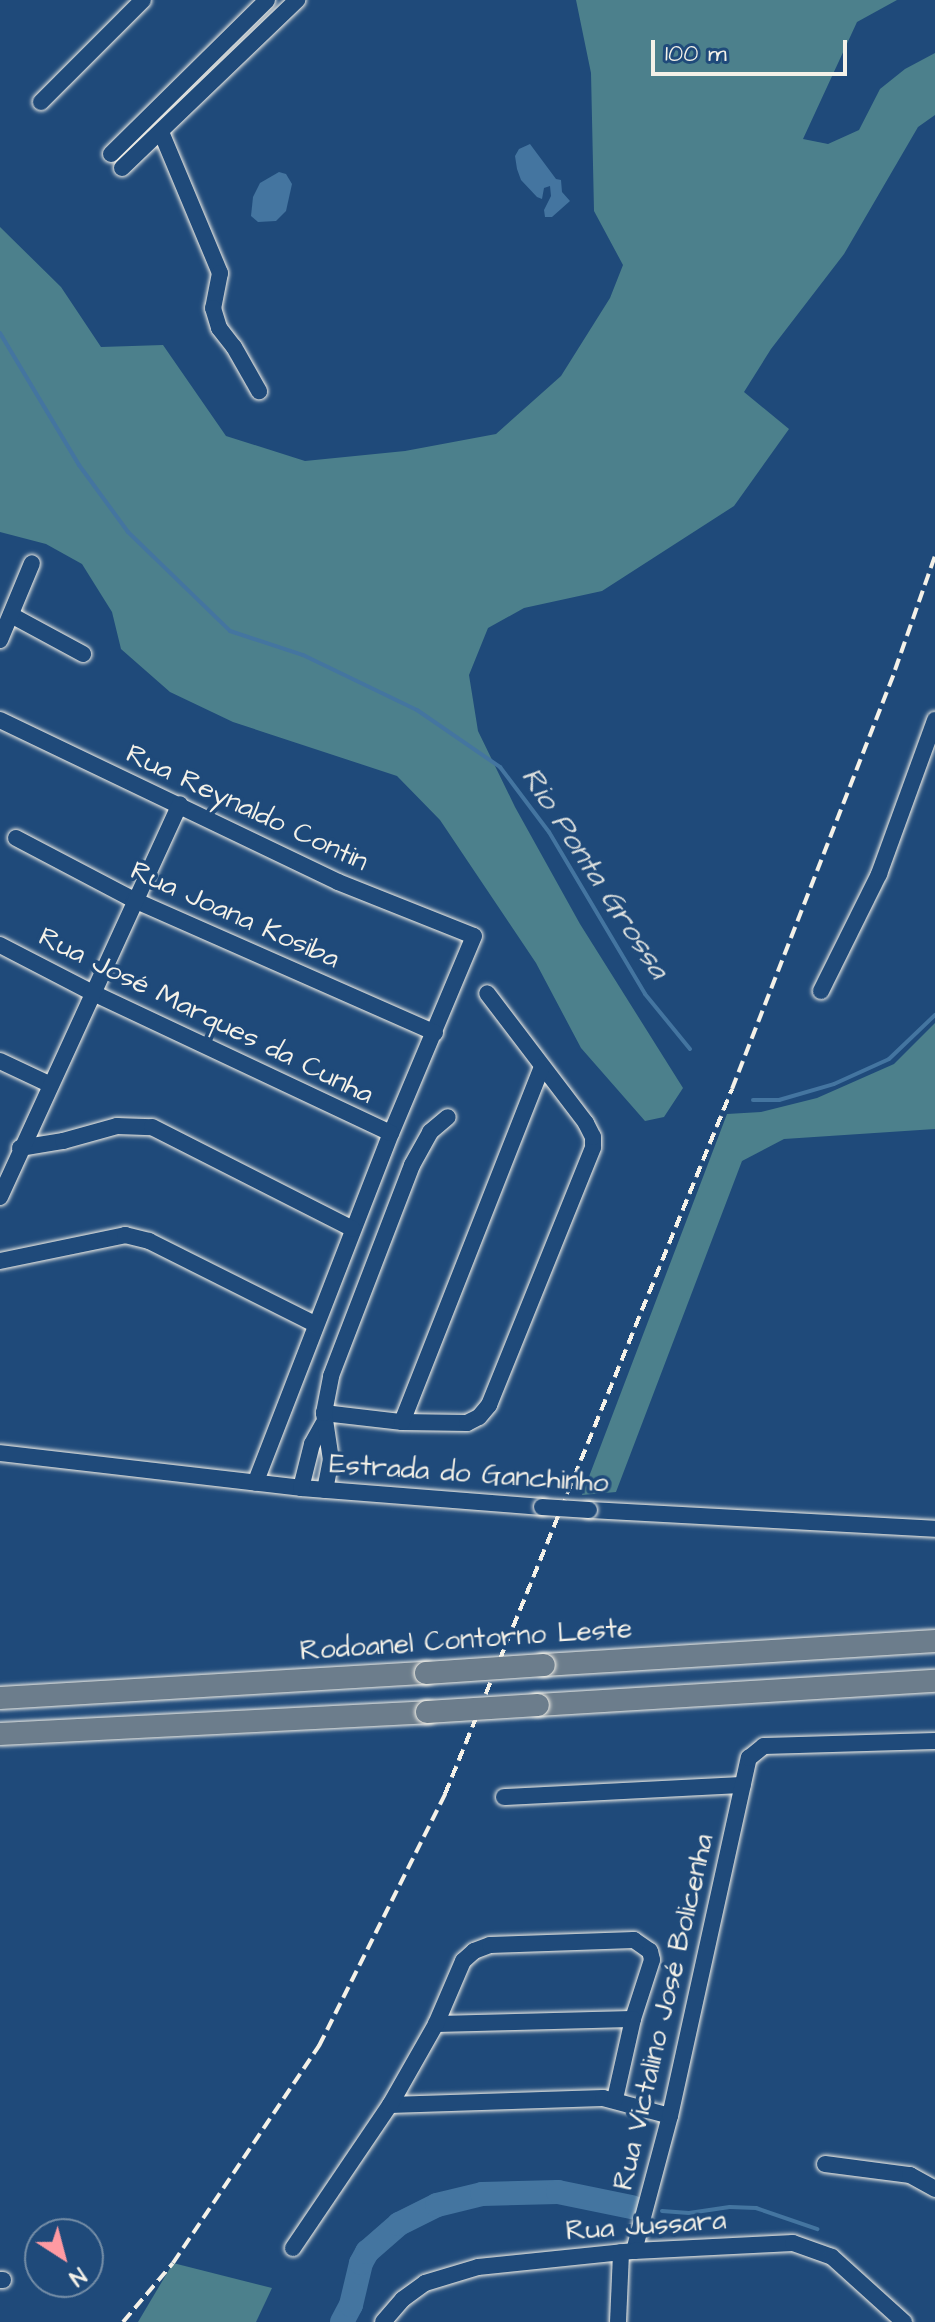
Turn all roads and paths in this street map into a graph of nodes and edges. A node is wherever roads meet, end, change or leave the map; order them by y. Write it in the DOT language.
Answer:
graph roads {
  1 [pos="143,0"];
  2 [pos="267,0"];
  3 [pos="297,0"];
  4 [pos="41,102"];
  5 [pos="161,132"];
  6 [pos="111,154"];
  7 [pos="122,168"];
  8 [pos="259,391"];
  9 [pos="32,563"];
  10 [pos="11,615"];
  11 [pos="0,640"];
  12 [pos="83,654"];
  13 [pos="0,720"];
  14 [pos="935,720"];
  15 [pos="932,738"];
  16 [pos="180,804"];
  17 [pos="16,838"];
  18 [pos="134,900"];
  19 [pos="0,945"];
  20 [pos="821,991"];
  21 [pos="91,992"];
  22 [pos="487,993"];
  23 [pos="435,1033"];
  24 [pos="0,1061"];
  25 [pos="542,1067"];
  26 [pos="49,1084"];
  27 [pos="448,1117"];
  28 [pos="391,1133"];
  29 [pos="20,1148"];
  30 [pos="5,1167"];
  31 [pos="0,1197"];
  32 [pos="353,1229"];
  33 [pos="0,1261"];
  34 [pos="315,1324"];
  35 [pos="324,1418"];
  36 [pos="402,1422"];
  37 [pos="312,1444"];
  38 [pos="330,1447"];
  39 [pos="0,1453"];
  40 [pos="255,1483"];
  41 [pos="301,1488"];
  42 [pos="325,1490"];
  43 [pos="935,1529"];
  44 [pos="935,1641"];
  45 [pos="935,1681"];
  46 [pos="0,1698"];
  47 [pos="0,1734"];
  48 [pos="935,1741"];
  49 [pos="743,1785"];
  50 [pos="504,1797"];
  51 [pos="633,2019"];
  52 [pos="436,2024"];
  53 [pos="615,2099"];
  54 [pos="390,2105"];
  55 [pos="670,2116"];
  56 [pos="825,2164"];
  57 [pos="935,2189"];
  58 [pos="293,2248"];
  59 [pos="628,2251"];
  60 [pos="383,2322"];
  61 [pos="618,2322"];
  62 [pos="904,2322"];
  1 -- 4 [label="street"];
  2 -- 6 [label="street"];
  3 -- 5 [label="street"];
  5 -- 7 [label="street"];
  5 -- 8 [label="street"];
  9 -- 10 [label="street"];
  10 -- 11 [label="street"];
  10 -- 12 [label="street"];
  13 -- 16 [label="street, Rua Reynaldo Contin"];
  14 -- 15 [label="street"];
  15 -- 20 [label="street"];
  16 -- 18 [label="street"];
  16 -- 23 [label="street, Rua Reynaldo Contin"];
  17 -- 18 [label="street, Rua Joana Kosiba"];
  18 -- 21 [label="street"];
  18 -- 23 [label="street, Rua Joana Kosiba"];
  19 -- 21 [label="street, Rua José Marques da Cunha"];
  21 -- 26 [label="street"];
  21 -- 28 [label="street, Rua José Marques da Cunha"];
  22 -- 25 [label="street"];
  23 -- 28 [label="street"];
  24 -- 26 [label="street"];
  25 -- 36 [label="street"];
  25 -- 36 [label="street"];
  26 -- 29 [label="street"];
  27 -- 35 [label="street"];
  28 -- 32 [label="street"];
  29 -- 30 [label="street"];
  29 -- 32 [label="street"];
  30 -- 31 [label="street"];
  32 -- 34 [label="street"];
  33 -- 34 [label="street"];
  34 -- 40 [label="street"];
  35 -- 36 [label="street"];
  35 -- 37 [label="street"];
  35 -- 38 [label="street"];
  37 -- 38 [label="street"];
  37 -- 41 [label="street"];
  38 -- 42 [label="street"];
  39 -- 40 [label="street, Estrada do Ganchinho"];
  40 -- 41 [label="street, Estrada do Ganchinho"];
  41 -- 42 [label="street, Estrada do Ganchinho"];
  42 -- 43 [label="street, Estrada do Ganchinho, bridge"];
  44 -- 46 [label="highway, Rodoanel Contorno Leste, bridge"];
  45 -- 47 [label="highway, bridge"];
  48 -- 49 [label="street, Rua Victalino José Bolicenha"];
  49 -- 50 [label="street"];
  49 -- 55 [label="street, Rua Victalino José Bolicenha"];
  51 -- 52 [label="street"];
  51 -- 52 [label="street"];
  51 -- 53 [label="street"];
  52 -- 54 [label="street"];
  53 -- 54 [label="street"];
  53 -- 55 [label="street"];
  54 -- 58 [label="street"];
  55 -- 59 [label="street, Rua Victalino José Bolicenha"];
  56 -- 57 [label="street"];
  59 -- 60 [label="street, Rua Jussara"];
  59 -- 61 [label="street, Rua Victalino José Bolicenha"];
  59 -- 62 [label="street, Rua Jussara"];
}
